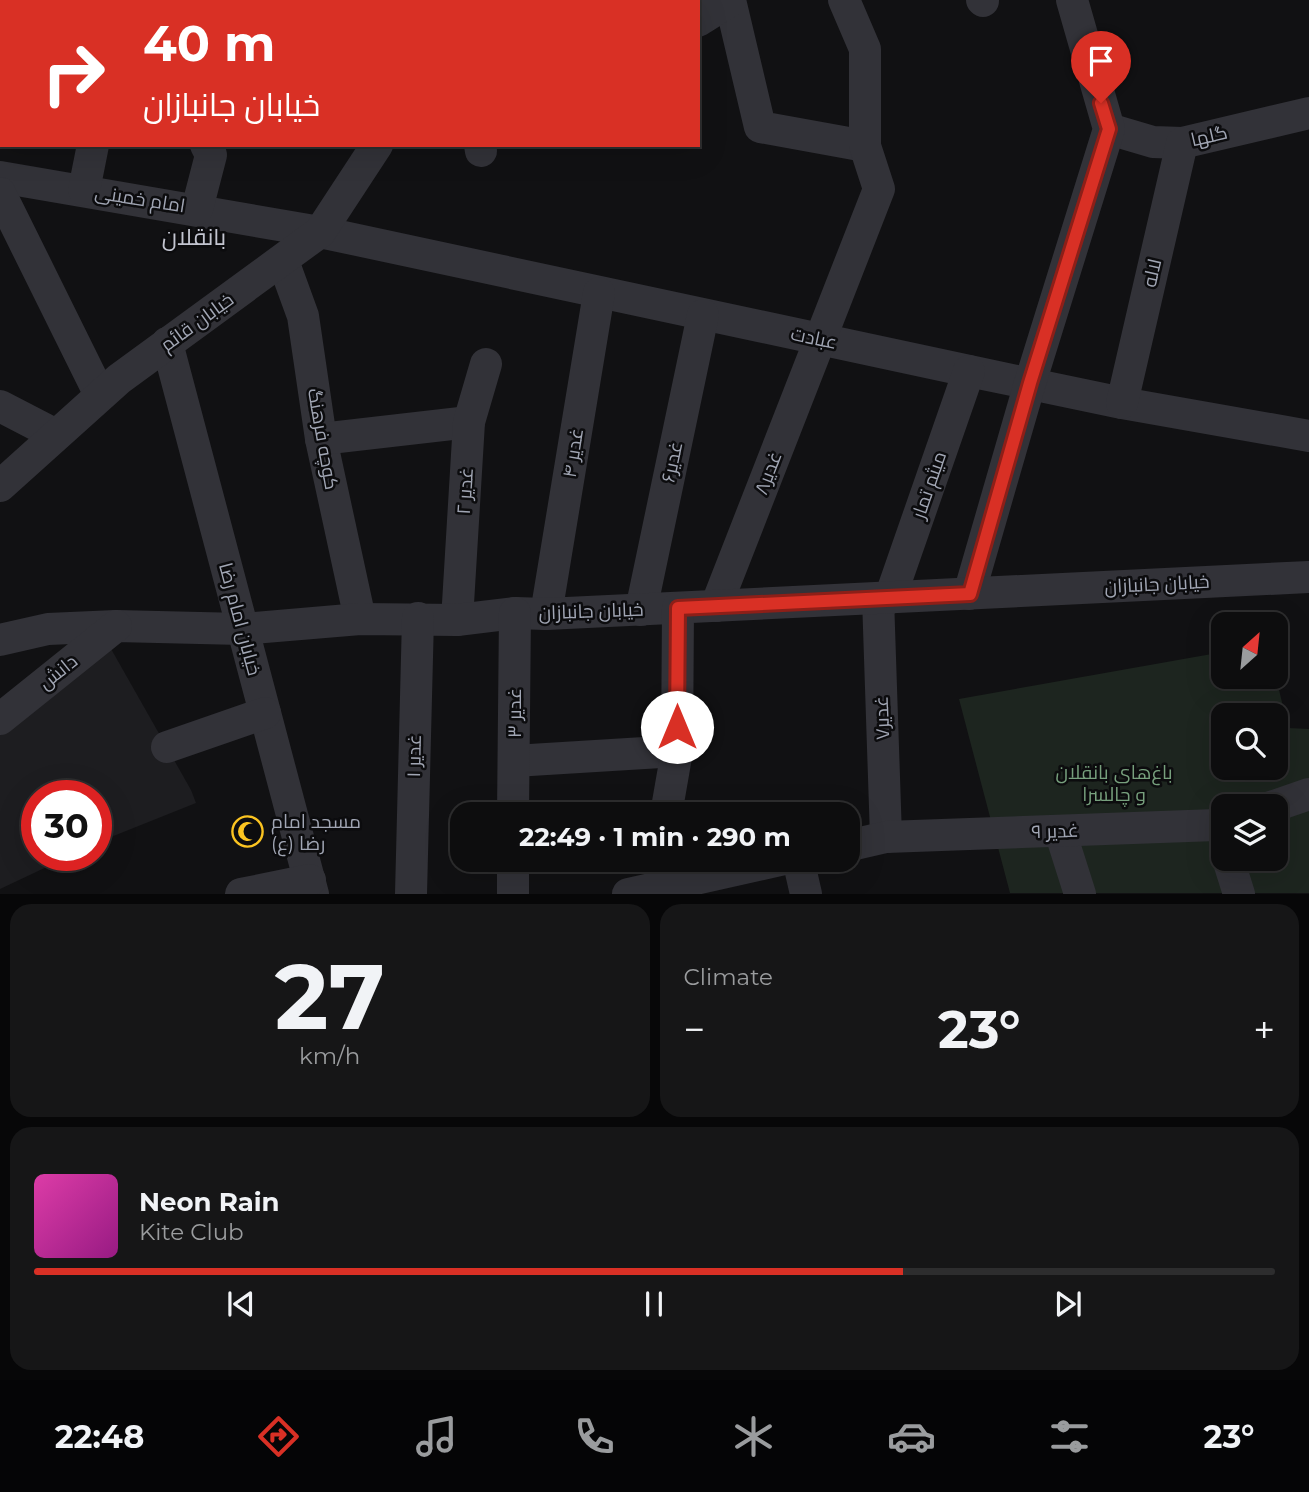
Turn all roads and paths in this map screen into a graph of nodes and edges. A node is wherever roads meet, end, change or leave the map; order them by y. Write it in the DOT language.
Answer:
graph roads {
  1 [pos="730,0"];
  2 [pos="844,0"];
  3 [pos="1072,0"];
  4 [pos="700,20"];
  5 [pos="1309,113"];
  6 [pos="1109,129"];
  7 [pos="1182,143"];
  8 [pos="865,146"];
  9 [pos="93,147"];
  10 [pos="207,147"];
  11 [pos="376,147"];
  12 [pos="0,177"];
  13 [pos="83,190"];
  14 [pos="0,193"];
  15 [pos="197,209"];
  16 [pos="320,232"];
  17 [pos="283,261"];
  18 [pos="599,293"];
  19 [pos="703,315"];
  20 [pos="819,339"];
  21 [pos="167,343"];
  22 [pos="486,364"];
  23 [pos="969,371"];
  24 [pos="1030,383"];
  25 [pos="100,395"];
  26 [pos="1122,403"];
  27 [pos="0,406"];
  28 [pos="470,422"];
  29 [pos="56,435"];
  30 [pos="1309,436"];
  31 [pos="321,439"];
  32 [pos="0,486"];
  33 [pos="1309,577"];
  34 [pos="970,594"];
  35 [pos="884,598"];
  36 [pos="716,606"];
  37 [pos="678,608"];
  38 [pos="641,610"];
  39 [pos="515,613"];
  40 [pos="546,614"];
  41 [pos="418,618"];
  42 [pos="360,619"];
  43 [pos="457,620"];
  44 [pos="116,626"];
  45 [pos="242,629"];
  46 [pos="0,640"];
  47 [pos="265,713"];
  48 [pos="0,719"];
  49 [pos="167,747"];
  50 [pos="677,751"];
  51 [pos="514,761"];
  52 [pos="1309,794"];
  53 [pos="1288,801"];
  54 [pos="513,802"];
  55 [pos="668,802"];
  56 [pos="1060,831"];
  57 [pos="1211,831"];
  58 [pos="886,837"];
  59 [pos="860,843"];
  60 [pos="1232,871"];
  61 [pos="513,872"];
  62 [pos="699,872"];
  63 [pos="801,872"];
  64 [pos="646,880"];
  65 [pos="312,887"];
  66 [pos="241,894"];
  67 [pos="411,894"];
  68 [pos="513,894"];
  69 [pos="806,894"];
  70 [pos="1080,894"];
  71 [pos="1240,894"];
  1 -- 4 [label="street"];
  1 -- 8 [label="street"];
  2 -- 8 [label="street, غدیر۸"];
  3 -- 6 [label="street"];
  5 -- 7 [label="street, گلها"];
  6 -- 7 [label="street, گلها"];
  6 -- 24 [label="street"];
  7 -- 26 [label="street, لاله"];
  8 -- 20 [label="street, غدیر۸"];
  9 -- 13 [label="street"];
  10 -- 15 [label="street"];
  11 -- 16 [label="street, خیابان قائم"];
  12 -- 13 [label="street, امام خمینی"];
  13 -- 15 [label="street, امام خمینی"];
  14 -- 25 [label="street"];
  15 -- 16 [label="street, امام خمینی"];
  16 -- 17 [label="street, خیابان قائم"];
  16 -- 18 [label="street, عبادت"];
  17 -- 21 [label="street, خیابان قائم"];
  17 -- 31 [label="street, کوچه فرهنگ"];
  18 -- 19 [label="street, عبادت"];
  18 -- 40 [label="street, غدیر ۴"];
  19 -- 20 [label="street, عبادت"];
  19 -- 38 [label="street, غدیر۶"];
  20 -- 23 [label="street, عبادت"];
  20 -- 36 [label="street, غدیر۸"];
  21 -- 25 [label="street, خیابان قائم"];
  21 -- 45 [label="street, خیابان امام رضا"];
  22 -- 28 [label="street, غدیر ۲"];
  23 -- 24 [label="street, عبادت"];
  23 -- 35 [label="street, میثم تمار"];
  24 -- 26 [label="street, عبادت"];
  24 -- 34 [label="street"];
  25 -- 29 [label="street, خیابان قائم"];
  26 -- 30 [label="street, عبادت"];
  27 -- 29 [label="street"];
  28 -- 31 [label="street"];
  28 -- 43 [label="street, غدیر ۲"];
  29 -- 32 [label="street, خیابان قائم"];
  31 -- 42 [label="street, کوچه فرهنگ"];
  33 -- 34 [label="street, خیابان جانبازان"];
  34 -- 35 [label="street, خیابان جانبازان"];
  35 -- 36 [label="street, خیابان جانبازان"];
  35 -- 58 [label="street, غدیر۷"];
  36 -- 37 [label="street, خیابان جانبازان"];
  37 -- 38 [label="street, خیابان جانبازان"];
  37 -- 50 [label="street"];
  38 -- 40 [label="street, خیابان جانبازان"];
  39 -- 40 [label="street, خیابان جانبازان"];
  39 -- 43 [label="street, خیابان جانبازان"];
  39 -- 51 [label="street, غدیر ۳"];
  41 -- 42 [label="street, خیابان جانبازان"];
  41 -- 43 [label="street, خیابان جانبازان"];
  41 -- 67 [label="street, غدیر ۱"];
  42 -- 45 [label="street, خیابان جانبازان"];
  44 -- 45 [label="street, خیابان جانبازان"];
  44 -- 46 [label="street, خیابان جانبازان"];
  44 -- 48 [label="street, دانش"];
  45 -- 47 [label="street, خیابان امام رضا"];
  47 -- 49 [label="street"];
  47 -- 65 [label="street, خیابان امام رضا"];
  50 -- 51 [label="street"];
  50 -- 55 [label="street"];
  51 -- 54 [label="street, غدیر ۳"];
  52 -- 53 [label="street"];
  56 -- 57 [label="street, غدیر ۹"];
  56 -- 58 [label="street, غدیر ۹"];
  56 -- 70 [label="street"];
  58 -- 59 [label="street, غدیر ۹"];
  60 -- 71 [label="street"];
  61 -- 68 [label="street"];
  62 -- 64 [label="street"];
  63 -- 69 [label="street"];
  65 -- 66 [label="street"];
}
